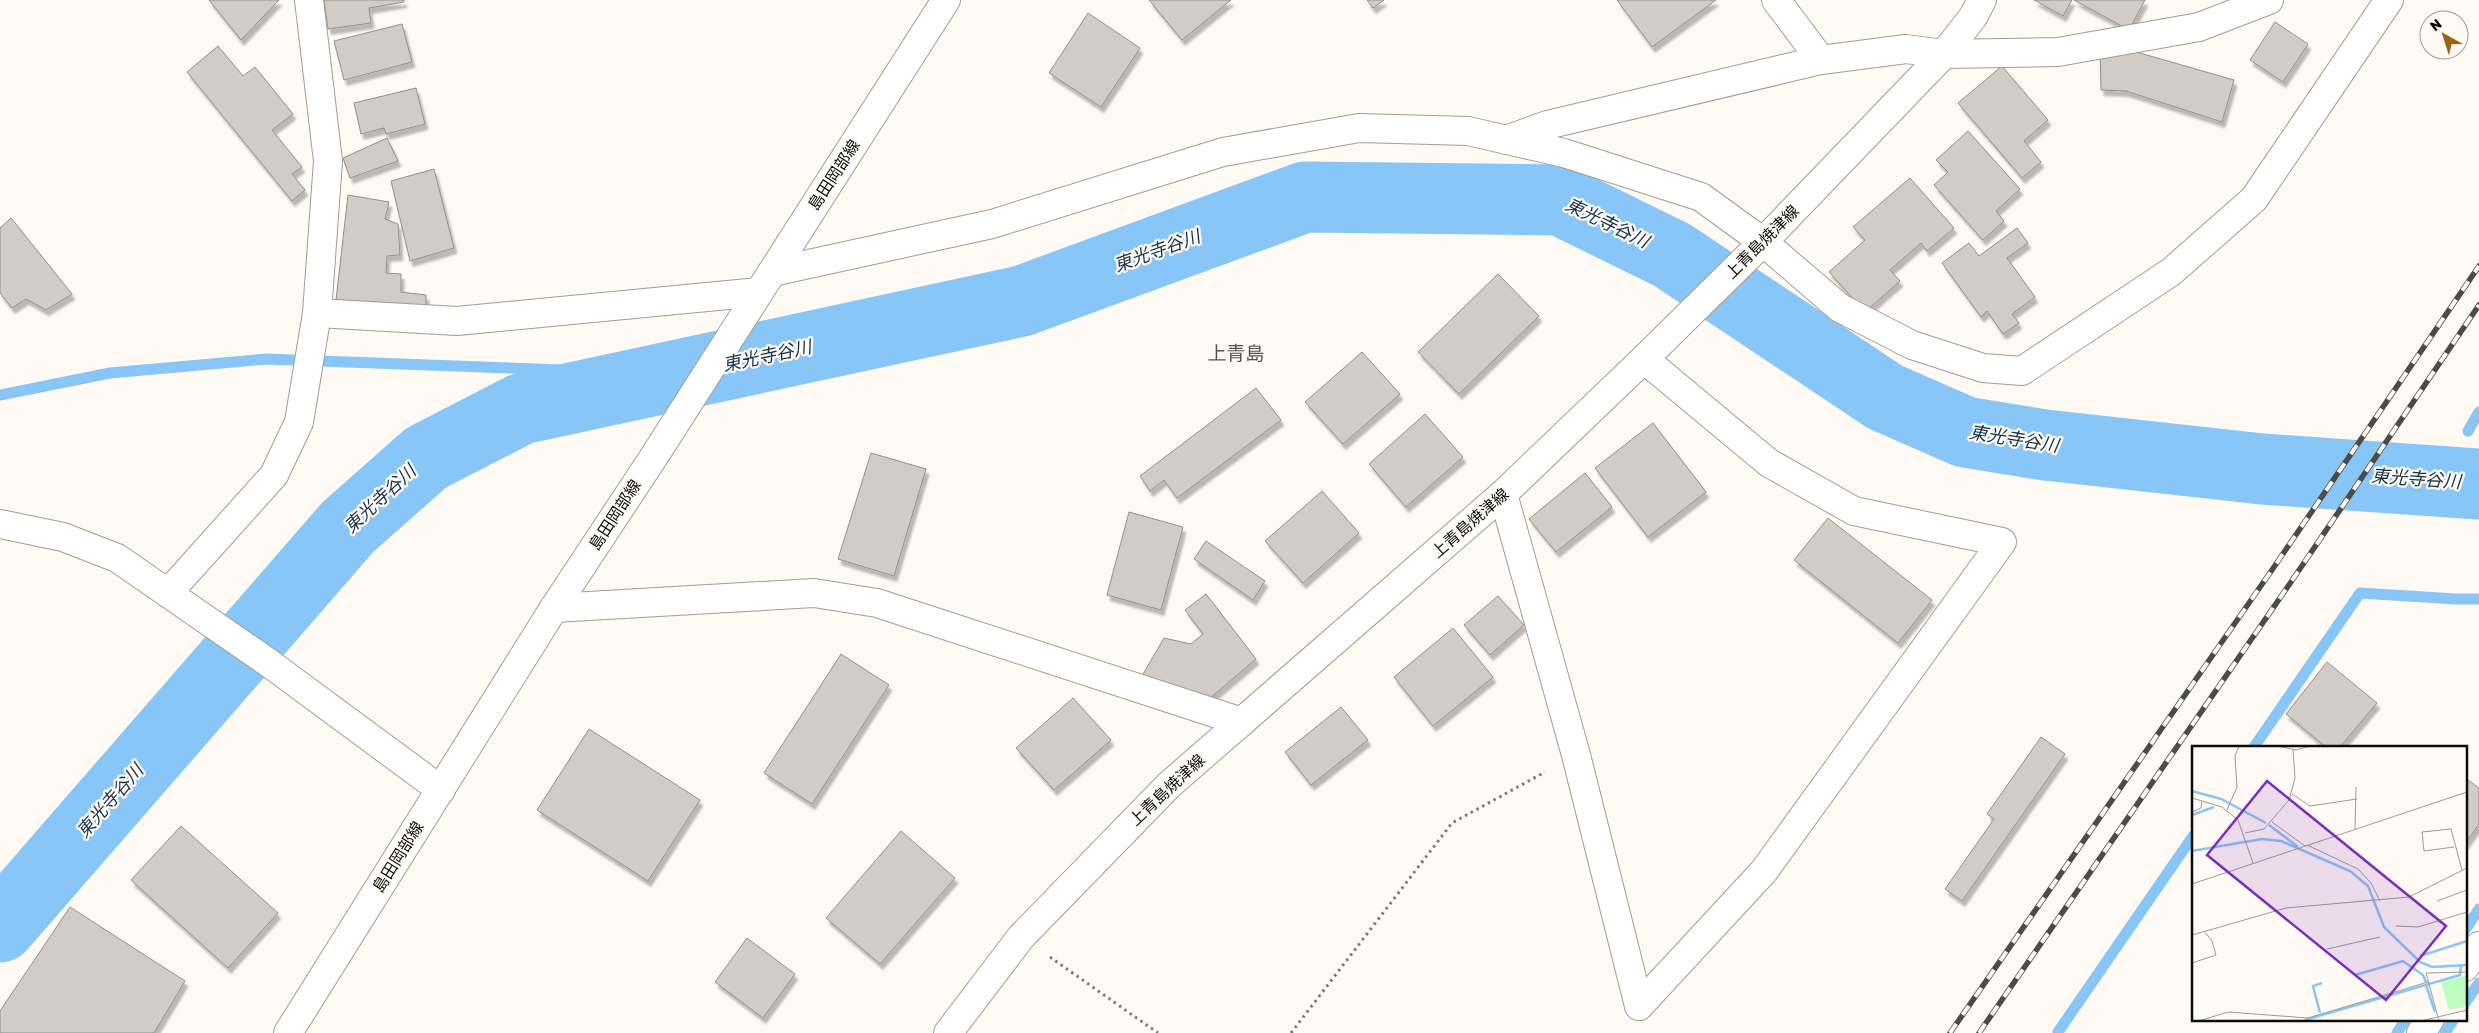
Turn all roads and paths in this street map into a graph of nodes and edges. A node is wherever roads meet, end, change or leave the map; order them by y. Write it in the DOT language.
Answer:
graph roads {
  1 [pos="309,0"];
  2 [pos="946,0"];
  3 [pos="1776,0"];
  4 [pos="1982,0"];
  5 [pos="2269,0"];
  6 [pos="2385,1"];
  7 [pos="1944,54"];
  8 [pos="1821,60"];
  9 [pos="1506,140"];
  10 [pos="1763,242"];
  11 [pos="766,282"];
  12 [pos="316,314"];
  13 [pos="1650,353"];
  14 [pos="1503,494"];
  15 [pos="0,524"];
  16 [pos="177,600"];
  17 [pos="554,608"];
  18 [pos="1242,722"];
  19 [pos="1576,755"];
  20 [pos="441,790"];
  21 [pos="1020,937"];
  22 [pos="2479,946"];
  23 [pos="2466,966"];
  24 [pos="2429,1020"];
  25 [pos="288,1033"];
  26 [pos="948,1033"];
  27 [pos="1158,1033"];
  28 [pos="1291,1033"];
  29 [pos="2421,1033"];
  1 -- 12 [label="street"];
  2 -- 11 [label="street, 島田岡部線"];
  3 -- 8 [label="street"];
  4 -- 7 [label="street, 上青島焼津線"];
  5 -- 7 [label="street"];
  6 -- 10 [label="street"];
  7 -- 8 [label="street"];
  7 -- 10 [label="street, 上青島焼津線"];
  8 -- 9 [label="street"];
  9 -- 10 [label="street"];
  9 -- 11 [label="street"];
  10 -- 13 [label="street, 上青島焼津線"];
  11 -- 12 [label="street"];
  11 -- 17 [label="street, 島田岡部線"];
  12 -- 16 [label="street"];
  13 -- 14 [label="street, 上青島焼津線"];
  13 -- 19 [label="street"];
  14 -- 18 [label="street, 上青島焼津線"];
  14 -- 19 [label="street"];
  15 -- 16 [label="street"];
  16 -- 20 [label="street"];
  17 -- 18 [label="street"];
  17 -- 20 [label="street, 島田岡部線"];
  18 -- 21 [label="street, 上青島焼津線"];
  19 -- 28 [label="path"];
  20 -- 25 [label="street, 島田岡部線"];
  21 -- 26 [label="street, 上青島焼津線"];
  21 -- 27 [label="path"];
  22 -- 23 [label="street"];
  24 -- 29 [label="street"];
}
